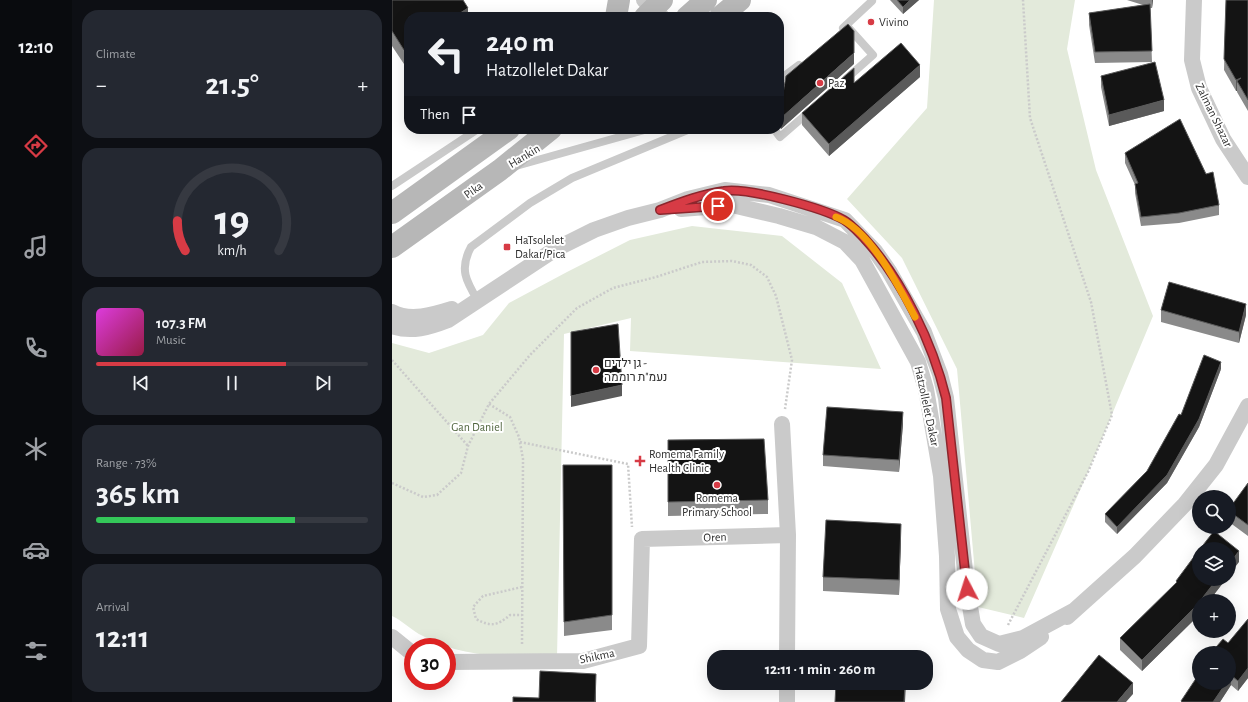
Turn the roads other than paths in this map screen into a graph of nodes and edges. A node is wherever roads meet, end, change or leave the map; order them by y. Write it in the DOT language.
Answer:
graph roads {
  1 [pos="619,0"];
  2 [pos="706,0"];
  3 [pos="740,0"];
  4 [pos="1194,0"];
  5 [pos="872,1"];
  6 [pos="617,12"];
  7 [pos="693,12"];
  8 [pos="726,12"];
  9 [pos="846,25"];
  10 [pos="835,35"];
  11 [pos="807,60"];
  12 [pos="784,76"];
  13 [pos="838,86"];
  14 [pos="815,106"];
  15 [pos="784,133"];
  16 [pos="470,134"];
  17 [pos="502,134"];
  18 [pos="545,134"];
  19 [pos="560,134"];
  20 [pos="630,134"];
  21 [pos="678,134"];
  22 [pos="500,170"];
  23 [pos="1248,177"];
  24 [pos="394,184"];
  25 [pos="660,210"];
  26 [pos="392,212"];
  27 [pos="392,247"];
  28 [pos="478,301"];
  29 [pos="392,312"];
  30 [pos="392,326"];
  31 [pos="1248,406"];
  32 [pos="782,424"];
  33 [pos="788,535"];
  34 [pos="642,539"];
  35 [pos="1075,610"];
  36 [pos="392,636"];
  37 [pos="404,646"];
  38 [pos="788,650"];
  39 [pos="456,662"];
  40 [pos="787,690"];
  41 [pos="787,702"];
  1 -- 6 [label="main road"];
  2 -- 7 [label="main road"];
  3 -- 8 [label="main road"];
  4 -- 23 [label="street, Zalman Shazar"];
  5 -- 9 [label="lane"];
  9 -- 10 [label="lane"];
  9 -- 13 [label="lane"];
  11 -- 12 [label="lane"];
  14 -- 15 [label="lane"];
  16 -- 24 [label="lane"];
  17 -- 26 [label="main road"];
  18 -- 22 [label="main road, Pika"];
  19 -- 22 [label="main road, Hankin"];
  20 -- 22 [label="lane"];
  21 -- 28 [label="lane"];
  22 -- 27 [label="main road, Pika"];
  25 -- 28 [label="street, Hatzollelet Dakar"];
  25 -- 35 [label="street, Hatzollelet Dakar"];
  25 -- 35 [label="street, Hatzollelet Dakar"];
  28 -- 29 [label="street, Hatzollelet Dakar"];
  28 -- 30 [label="street, Hatzollelet Dakar"];
  31 -- 35 [label="street, Hatzollelet Dakar"];
  32 -- 33 [label="street"];
  33 -- 34 [label="street, Oren"];
  33 -- 38 [label="street"];
  34 -- 39 [label="street, Shikma"];
  36 -- 37 [label="street"];
  40 -- 41 [label="street"];
}
